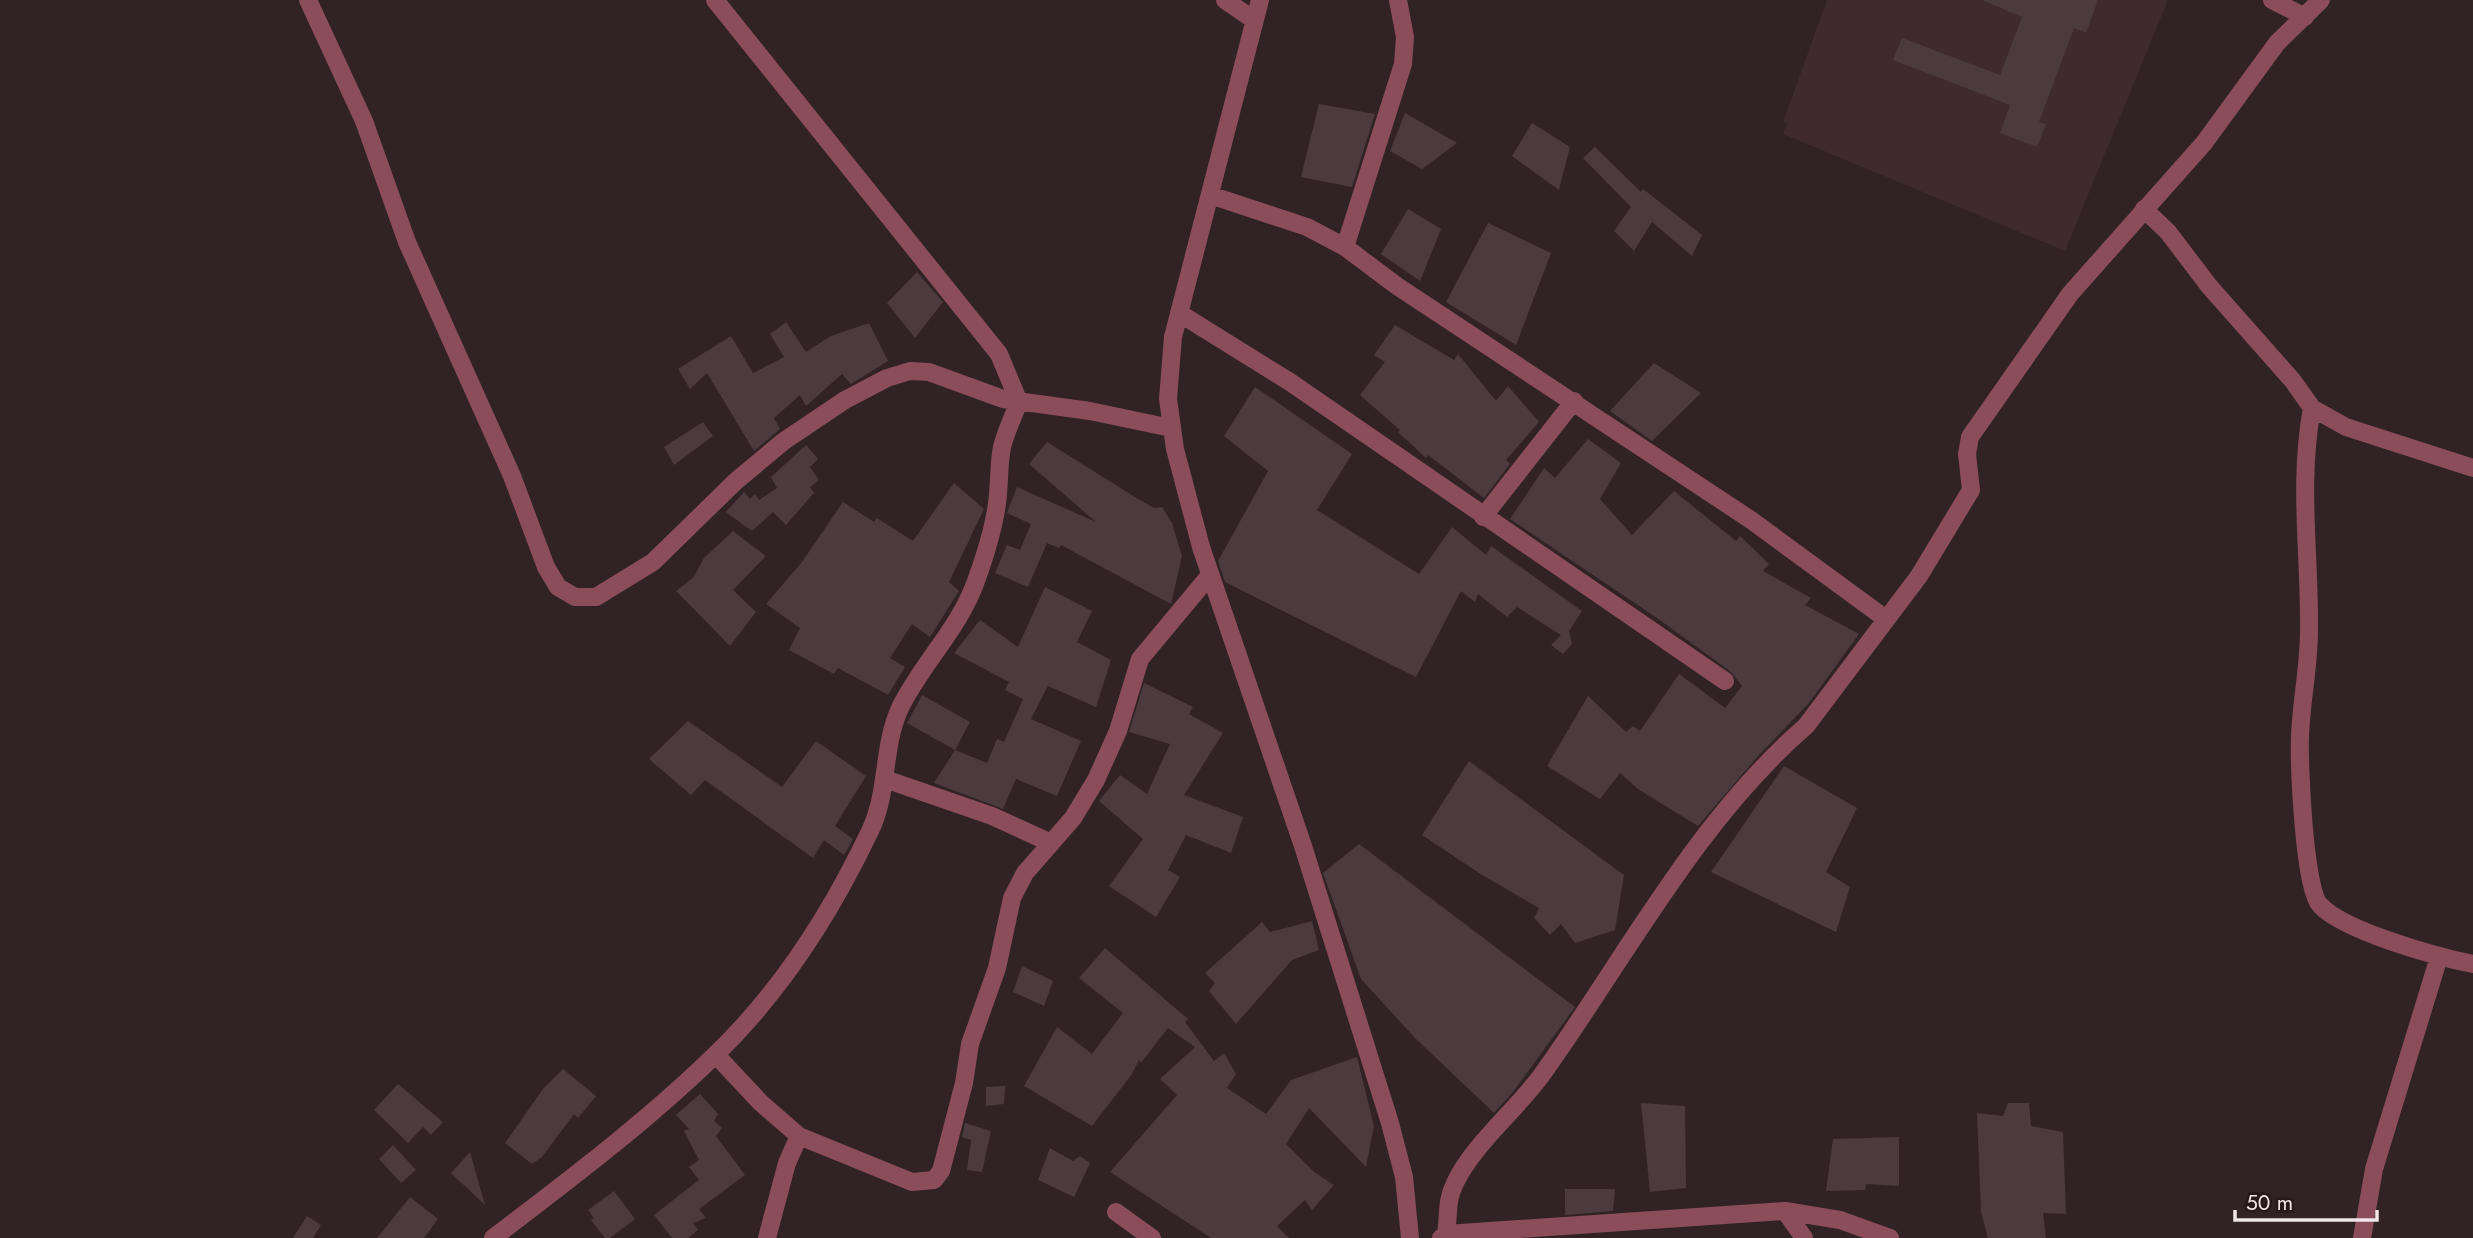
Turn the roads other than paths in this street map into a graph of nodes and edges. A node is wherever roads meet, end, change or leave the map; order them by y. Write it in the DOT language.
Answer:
graph roads {
  1 [pos="308,0"];
  2 [pos="715,0"];
  3 [pos="1225,0"];
  4 [pos="1260,0"];
  5 [pos="1398,0"];
  6 [pos="2272,0"];
  7 [pos="2322,0"];
  8 [pos="2305,17"];
  9 [pos="1254,20"];
  10 [pos="1210,195"];
  11 [pos="2144,209"];
  12 [pos="1345,247"];
  13 [pos="1179,313"];
  14 [pos="1574,401"];
  15 [pos="1019,402"];
  16 [pos="2312,408"];
  17 [pos="1171,428"];
  18 [pos="2473,468"];
  19 [pos="1483,517"];
  20 [pos="1210,575"];
  21 [pos="1886,619"];
  22 [pos="1725,681"];
  23 [pos="885,779"];
  24 [pos="1051,844"];
  25 [pos="2439,957"];
  26 [pos="2473,964"];
  27 [pos="716,1055"];
  28 [pos="799,1136"];
  29 [pos="1785,1211"];
  30 [pos="1115,1212"];
  31 [pos="1443,1236"];
  32 [pos="493,1238"];
  33 [pos="767,1238"];
  34 [pos="1152,1238"];
  35 [pos="1410,1238"];
  36 [pos="1804,1238"];
  37 [pos="1890,1238"];
  38 [pos="2362,1238"];
  1 -- 15 [label="street"];
  2 -- 15 [label="street"];
  3 -- 9 [label="street"];
  4 -- 9 [label="street"];
  5 -- 12 [label="street"];
  6 -- 8 [label="street"];
  7 -- 8 [label="street"];
  8 -- 11 [label="street"];
  9 -- 10 [label="street"];
  10 -- 12 [label="street"];
  10 -- 13 [label="street"];
  11 -- 16 [label="street"];
  11 -- 21 [label="street"];
  12 -- 14 [label="street"];
  13 -- 17 [label="street"];
  13 -- 19 [label="street"];
  14 -- 19 [label="street"];
  14 -- 21 [label="street"];
  15 -- 17 [label="street"];
  15 -- 23 [label="street"];
  16 -- 18 [label="street"];
  16 -- 25 [label="street"];
  17 -- 20 [label="street"];
  19 -- 22 [label="street"];
  20 -- 24 [label="street"];
  20 -- 35 [label="street"];
  21 -- 31 [label="street"];
  23 -- 24 [label="street"];
  23 -- 27 [label="street"];
  24 -- 28 [label="street"];
  25 -- 26 [label="street"];
  25 -- 38 [label="street"];
  27 -- 28 [label="street"];
  27 -- 32 [label="street"];
  28 -- 33 [label="street"];
  29 -- 31 [label="street"];
  29 -- 36 [label="street"];
  29 -- 37 [label="street"];
  30 -- 34 [label="street"];
}
